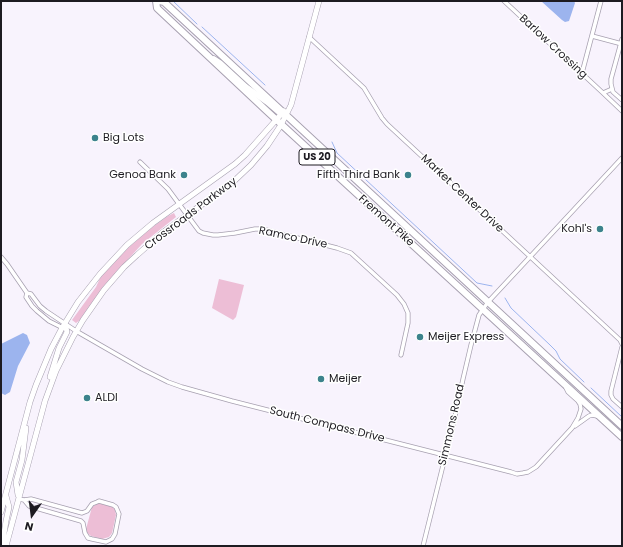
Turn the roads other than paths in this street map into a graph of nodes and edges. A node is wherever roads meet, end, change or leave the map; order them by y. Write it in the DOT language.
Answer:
graph roads {
  1 [pos="156,1"];
  2 [pos="160,1"];
  3 [pos="319,1"];
  4 [pos="504,1"];
  5 [pos="601,1"];
  6 [pos="592,36"];
  7 [pos="309,37"];
  8 [pos="622,42"];
  9 [pos="208,56"];
  10 [pos="582,73"];
  11 [pos="612,89"];
  12 [pos="603,93"];
  13 [pos="622,100"];
  14 [pos="622,111"];
  15 [pos="283,114"];
  16 [pos="278,122"];
  17 [pos="622,158"];
  18 [pos="140,162"];
  19 [pos="179,204"];
  20 [pos="187,215"];
  21 [pos="1,257"];
  22 [pos="529,257"];
  23 [pos="27,293"];
  24 [pos="485,305"];
  25 [pos="64,327"];
  26 [pos="76,331"];
  27 [pos="622,344"];
  28 [pos="622,347"];
  29 [pos="401,355"];
  30 [pos="565,384"];
  31 [pos="45,401"];
  32 [pos="622,407"];
  33 [pos="601,418"];
  34 [pos="25,421"];
  35 [pos="622,426"];
  36 [pos="572,428"];
  37 [pos="622,432"];
  38 [pos="622,437"];
  39 [pos="446,455"];
  40 [pos="5,495"];
  41 [pos="21,499"];
  42 [pos="45,503"];
  43 [pos="44,510"];
  44 [pos="1,512"];
  45 [pos="2,546"];
  46 [pos="6,546"];
  47 [pos="423,546"];
  1 -- 9 [label="highway, Fremont Pike / US 20"];
  2 -- 15 [label="highway, Fremont Pike / US 20"];
  3 -- 7 [label="street"];
  4 -- 10 [label="street, Barlow Crossing"];
  5 -- 6 [label="street"];
  6 -- 8 [label="street"];
  6 -- 10 [label="street"];
  7 -- 15 [label="street"];
  7 -- 22 [label="street, Market Center Drive"];
  8 -- 11 [label="street"];
  9 -- 15 [label="main road"];
  9 -- 16 [label="highway, Fremont Pike / US 20"];
  10 -- 12 [label="street, Barlow Crossing"];
  11 -- 12 [label="street"];
  11 -- 13 [label="street"];
  12 -- 14 [label="street, Barlow Crossing"];
  15 -- 16 [label="street"];
  15 -- 24 [label="highway, Fremont Pike / US 20"];
  16 -- 19 [label="street, Crossroads Parkway"];
  16 -- 20 [label="street, Crossroads Parkway"];
  16 -- 24 [label="highway, Fremont Pike / US 20"];
  17 -- 22 [label="street"];
  18 -- 19 [label="street, Ramco Drive"];
  19 -- 20 [label="street, Ramco Drive"];
  19 -- 25 [label="street, Crossroads Parkway"];
  20 -- 26 [label="street, Crossroads Parkway"];
  20 -- 29 [label="street, Ramco Drive"];
  21 -- 23 [label="street, South Compass Drive"];
  22 -- 24 [label="street"];
  22 -- 27 [label="street, Market Center Drive"];
  23 -- 25 [label="street, South Compass Drive"];
  23 -- 25 [label="street, South Compass Drive"];
  24 -- 30 [label="highway, Fremont Pike / US 20"];
  24 -- 35 [label="highway, Fremont Pike / US 20"];
  24 -- 39 [label="street, Simmons Road"];
  25 -- 26 [label="street, South Compass Drive"];
  25 -- 31 [label="street"];
  25 -- 34 [label="street, Crossroads Parkway"];
  26 -- 31 [label="street, Crossroads Parkway"];
  26 -- 39 [label="street, South Compass Drive"];
  28 -- 32 [label="street"];
  30 -- 33 [label="highway, Fremont Pike / US 20"];
  30 -- 36 [label="street, South Compass Drive"];
  31 -- 41 [label="street, Crossroads Parkway"];
  33 -- 36 [label="street, South Compass Drive"];
  33 -- 37 [label="highway"];
  33 -- 38 [label="highway, Fremont Pike / US 20"];
  34 -- 40 [label="street, Crossroads Parkway"];
  34 -- 41 [label="street"];
  36 -- 39 [label="street, South Compass Drive"];
  39 -- 47 [label="street, Simmons Road"];
  40 -- 44 [label="street, Crossroads Parkway"];
  40 -- 45 [label="street"];
  41 -- 42 [label="street"];
  41 -- 43 [label="street"];
  41 -- 46 [label="street, Crossroads Parkway"];
  42 -- 43 [label="street"];
  42 -- 43 [label="street"];
}
